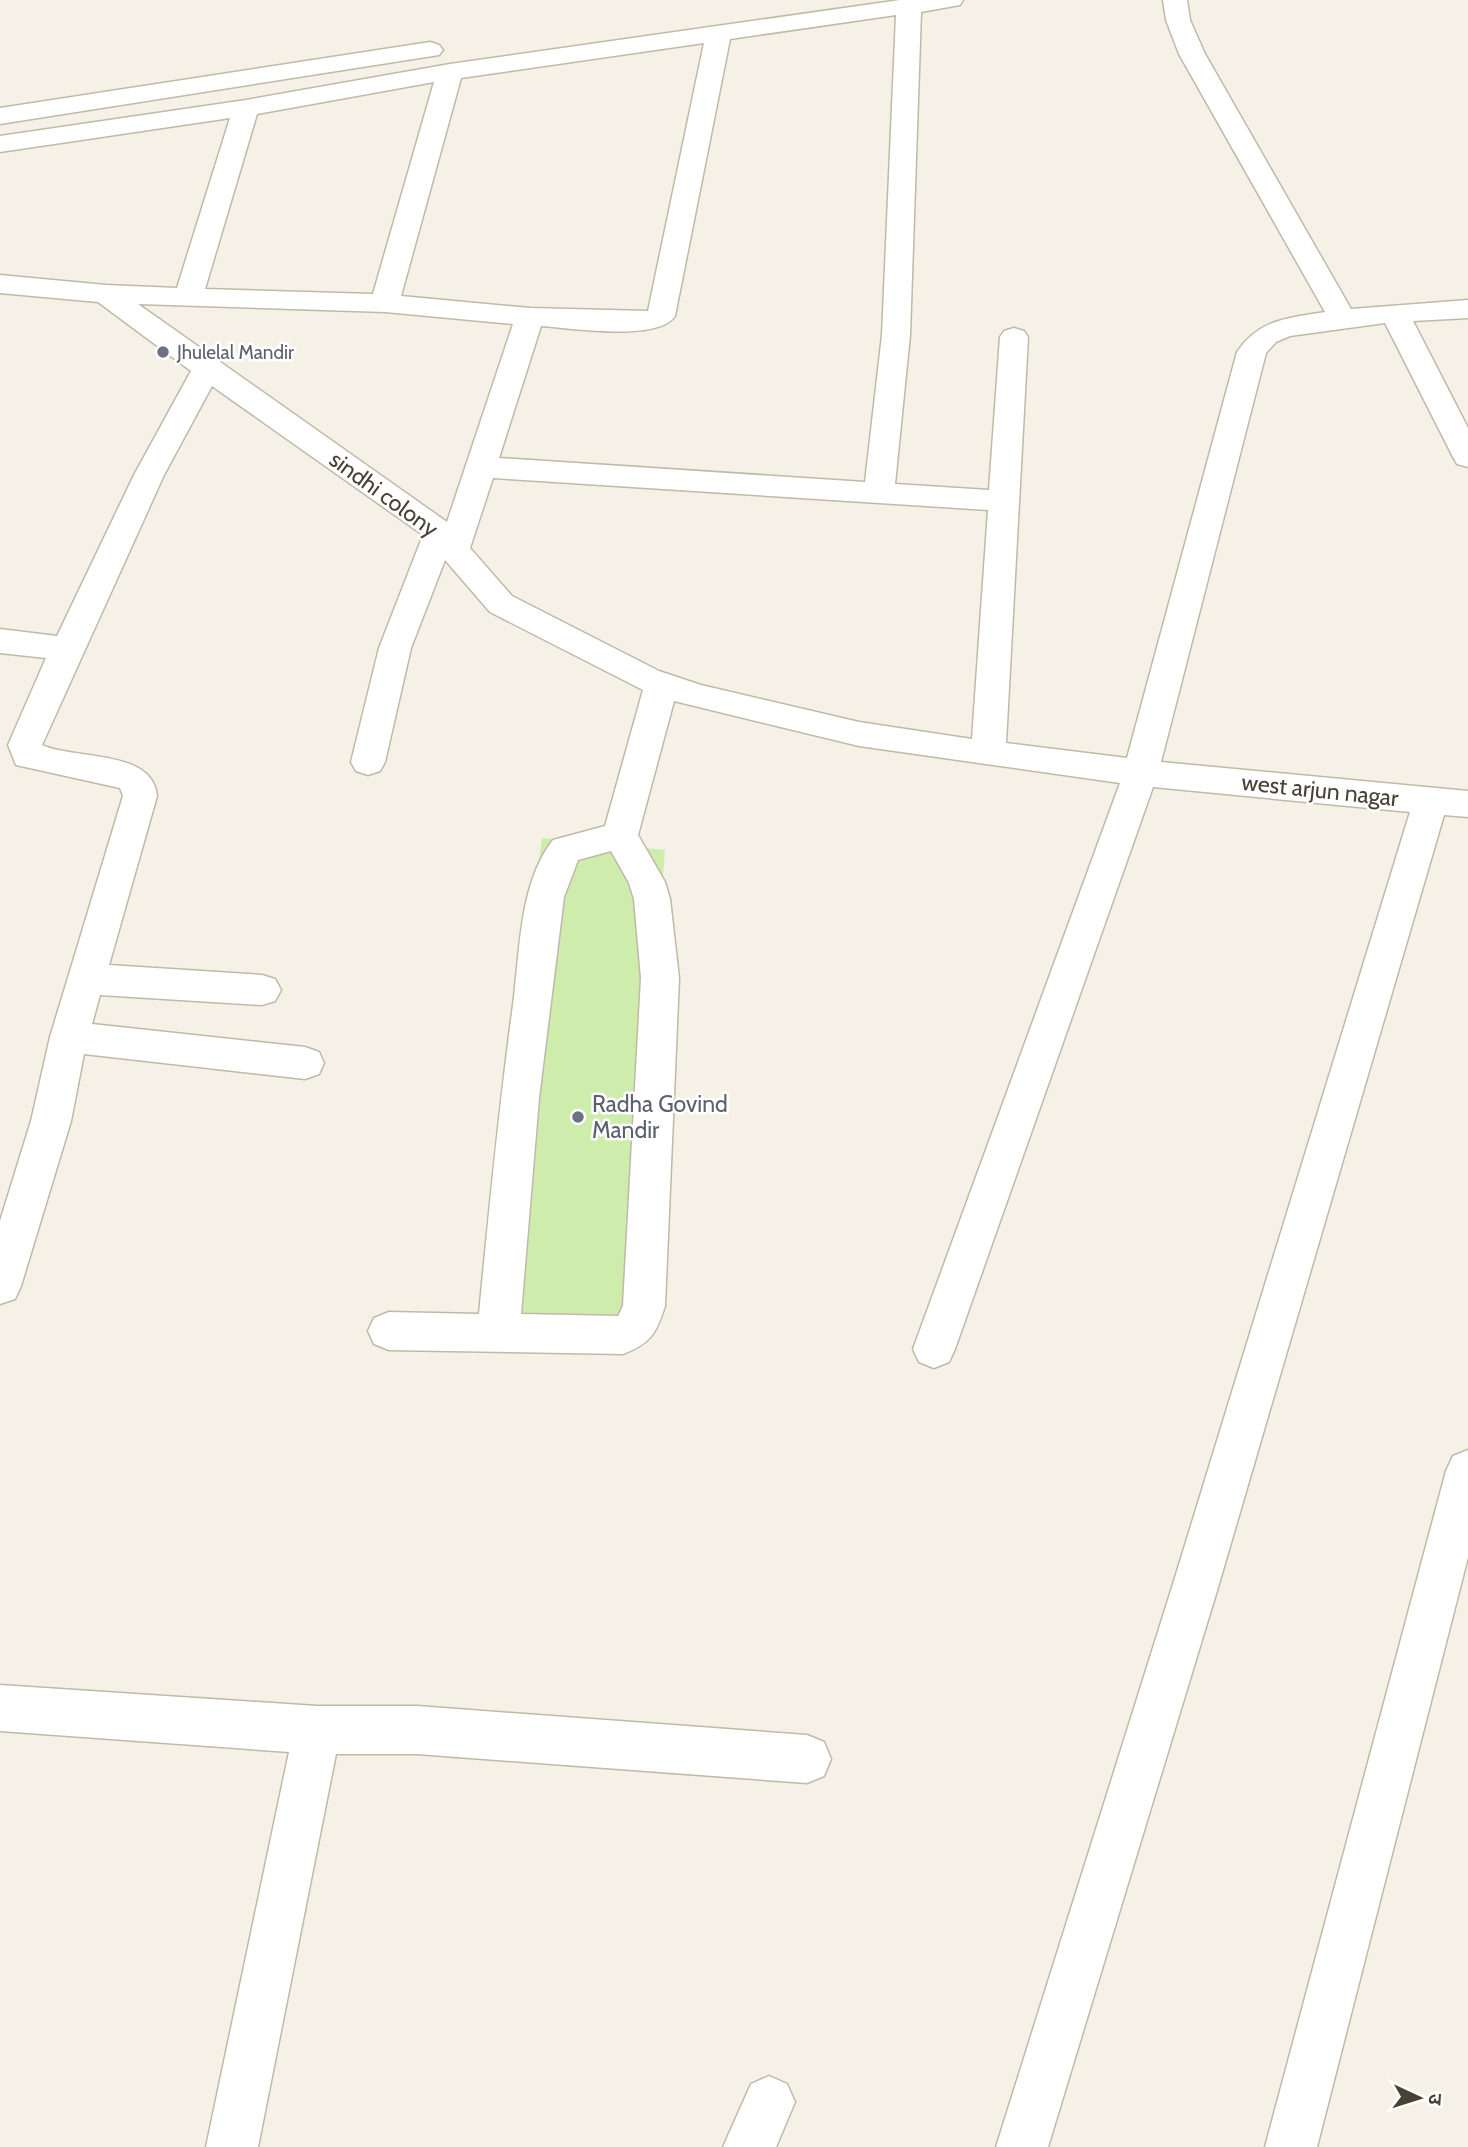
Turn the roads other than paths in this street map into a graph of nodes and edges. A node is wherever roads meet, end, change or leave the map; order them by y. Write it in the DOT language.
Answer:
graph roads {
  1 [pos="951,0"];
  2 [pos="1175,0"];
  3 [pos="770,1"];
  4 [pos="909,6"];
  5 [pos="720,15"];
  6 [pos="449,60"];
  7 [pos="246,108"];
  8 [pos="0,116"];
  9 [pos="0,144"];
  10 [pos="0,284"];
  11 [pos="106,294"];
  12 [pos="189,295"];
  13 [pos="385,303"];
  14 [pos="1468,309"];
  15 [pos="1395,314"];
  16 [pos="530,317"];
  17 [pos="1343,319"];
  18 [pos="1014,337"];
  19 [pos="207,369"];
  20 [pos="1468,457"];
  21 [pos="479,467"];
  22 [pos="878,493"];
  23 [pos="1005,501"];
  24 [pos="447,540"];
  25 [pos="0,641"];
  26 [pos="66,649"];
  27 [pos="679,690"];
  28 [pos="988,754"];
  29 [pos="368,762"];
  30 [pos="1157,773"];
  31 [pos="1449,803"];
  32 [pos="620,835"];
  33 [pos="87,979"];
  34 [pos="262,990"];
  35 [pos="69,1037"];
  36 [pos="305,1063"];
  37 [pos="0,1286"];
  38 [pos="389,1331"];
  39 [pos="498,1333"];
  40 [pos="934,1349"];
  41 [pos="1468,1471"];
  42 [pos="0,1708"];
  43 [pos="317,1730"];
  44 [pos="807,1759"];
  45 [pos="232,2147"];
  46 [pos="1022,2147"];
  47 [pos="1291,2147"];
  1 -- 4 [label="street"];
  2 -- 17 [label="street"];
  3 -- 5 [label="street"];
  4 -- 5 [label="street"];
  4 -- 22 [label="street"];
  5 -- 6 [label="street"];
  5 -- 16 [label="street"];
  6 -- 7 [label="street"];
  6 -- 8 [label="street"];
  6 -- 13 [label="street"];
  7 -- 9 [label="street"];
  7 -- 12 [label="street"];
  10 -- 11 [label="street"];
  11 -- 12 [label="street"];
  11 -- 19 [label="street, sindhi colony"];
  12 -- 13 [label="street"];
  13 -- 16 [label="street"];
  14 -- 15 [label="street"];
  15 -- 17 [label="street"];
  15 -- 20 [label="street"];
  16 -- 21 [label="street"];
  17 -- 30 [label="street"];
  18 -- 23 [label="street"];
  19 -- 24 [label="street, sindhi colony"];
  19 -- 26 [label="street"];
  21 -- 22 [label="street"];
  21 -- 24 [label="street"];
  22 -- 23 [label="street"];
  23 -- 28 [label="street"];
  24 -- 27 [label="street, sindhi colony"];
  24 -- 29 [label="street"];
  25 -- 26 [label="street"];
  26 -- 33 [label="street"];
  27 -- 28 [label="street, sindhi colony"];
  27 -- 32 [label="street"];
  28 -- 30 [label="street, west arjun nagar"];
  30 -- 31 [label="street, west arjun nagar"];
  30 -- 40 [label="street"];
  31 -- 46 [label="street"];
  32 -- 39 [label="street"];
  32 -- 39 [label="street"];
  33 -- 34 [label="street"];
  33 -- 35 [label="street"];
  35 -- 36 [label="street"];
  35 -- 37 [label="street"];
  38 -- 39 [label="street"];
  41 -- 47 [label="street"];
  42 -- 43 [label="street"];
  43 -- 44 [label="street"];
  43 -- 45 [label="street"];
}
